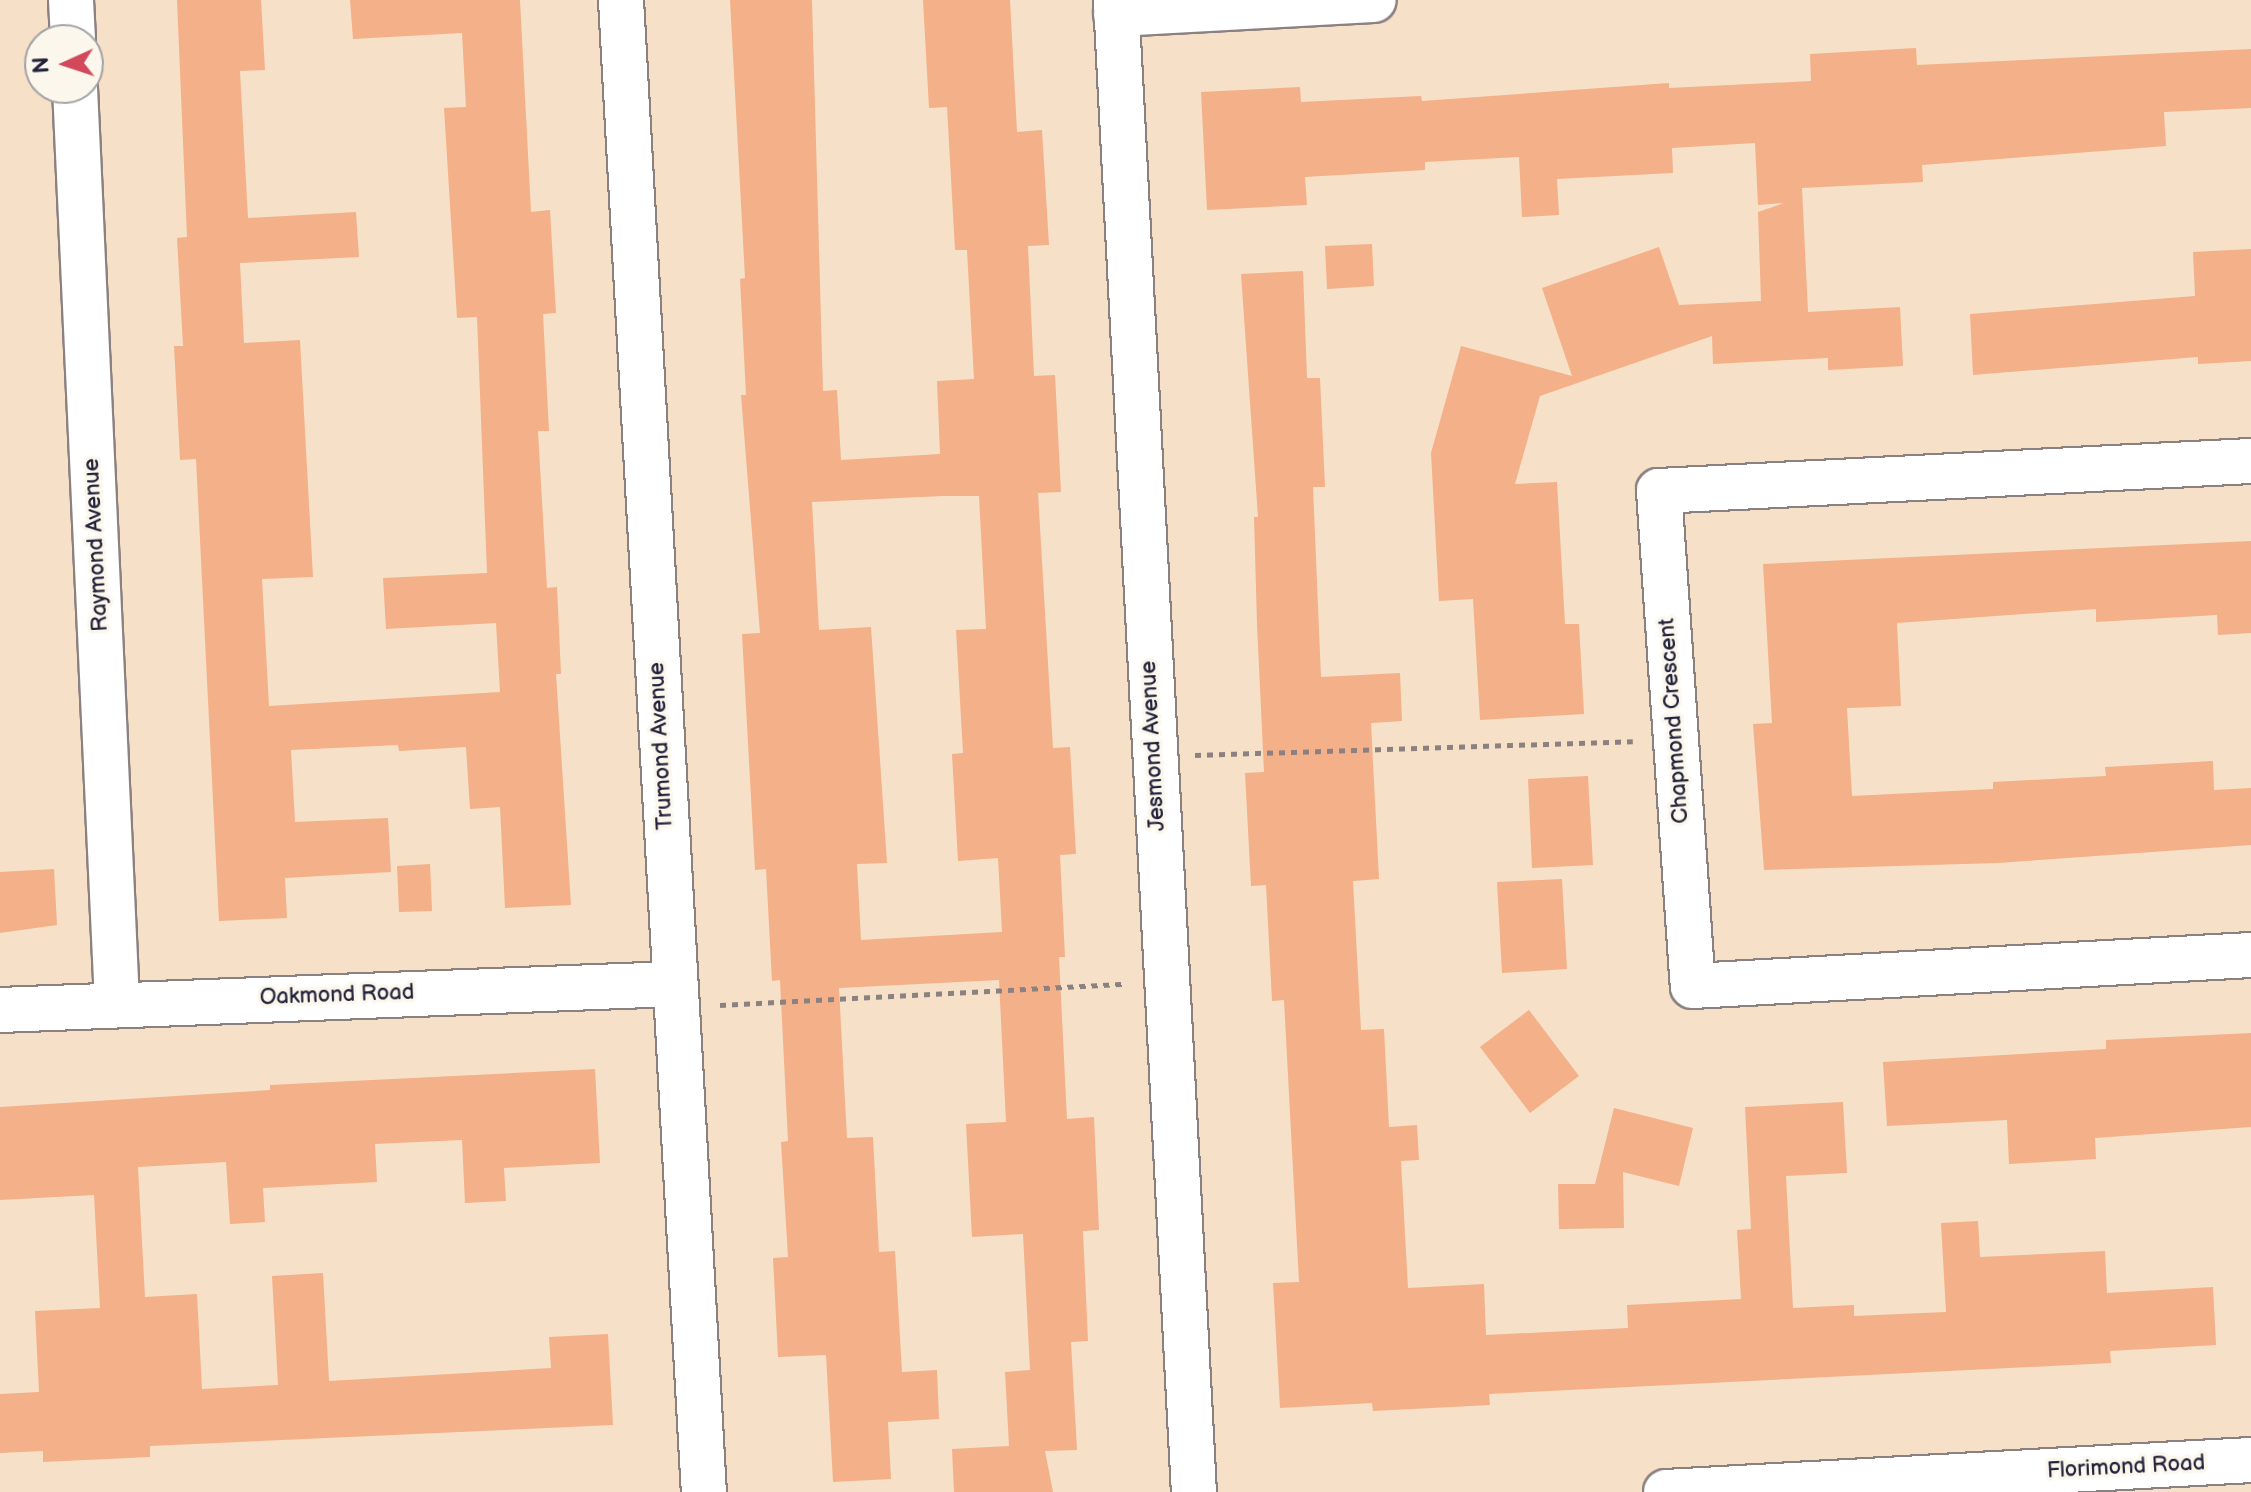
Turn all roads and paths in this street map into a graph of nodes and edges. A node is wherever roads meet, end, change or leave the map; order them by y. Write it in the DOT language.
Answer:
graph roads {
  1 [pos="71,0"];
  2 [pos="621,0"];
  3 [pos="1374,0"];
  4 [pos="1116,7"];
  5 [pos="72,24"];
  6 [pos="76,104"];
  7 [pos="2251,461"];
  8 [pos="1674,739"];
  9 [pos="1154,756"];
  10 [pos="2251,955"];
  11 [pos="1165,982"];
  12 [pos="674,995"];
  13 [pos="117,1003"];
  14 [pos="0,1010"];
  15 [pos="2251,1460"];
  16 [pos="1940,1485"];
  17 [pos="704,1492"];
  18 [pos="1194,1492"];
  19 [pos="1666,1492"];
  1 -- 5 [label="street"];
  2 -- 12 [label="street, Trumond Avenue"];
  3 -- 4 [label="street"];
  4 -- 9 [label="street, Jesmond Avenue"];
  6 -- 13 [label="street, Raymond Avenue"];
  7 -- 8 [label="street, Chapmond Crescent"];
  8 -- 9 [label="path"];
  8 -- 10 [label="street, Chapmond Crescent"];
  9 -- 11 [label="street, Jesmond Avenue"];
  11 -- 12 [label="path"];
  11 -- 18 [label="street, Jesmond Avenue"];
  12 -- 13 [label="street, Oakmond Road"];
  12 -- 17 [label="street, Trumond Avenue"];
  13 -- 14 [label="street, Oakmond Road"];
  15 -- 16 [label="street, Florimond Road"];
  16 -- 19 [label="street, Florimond Road"];
}
